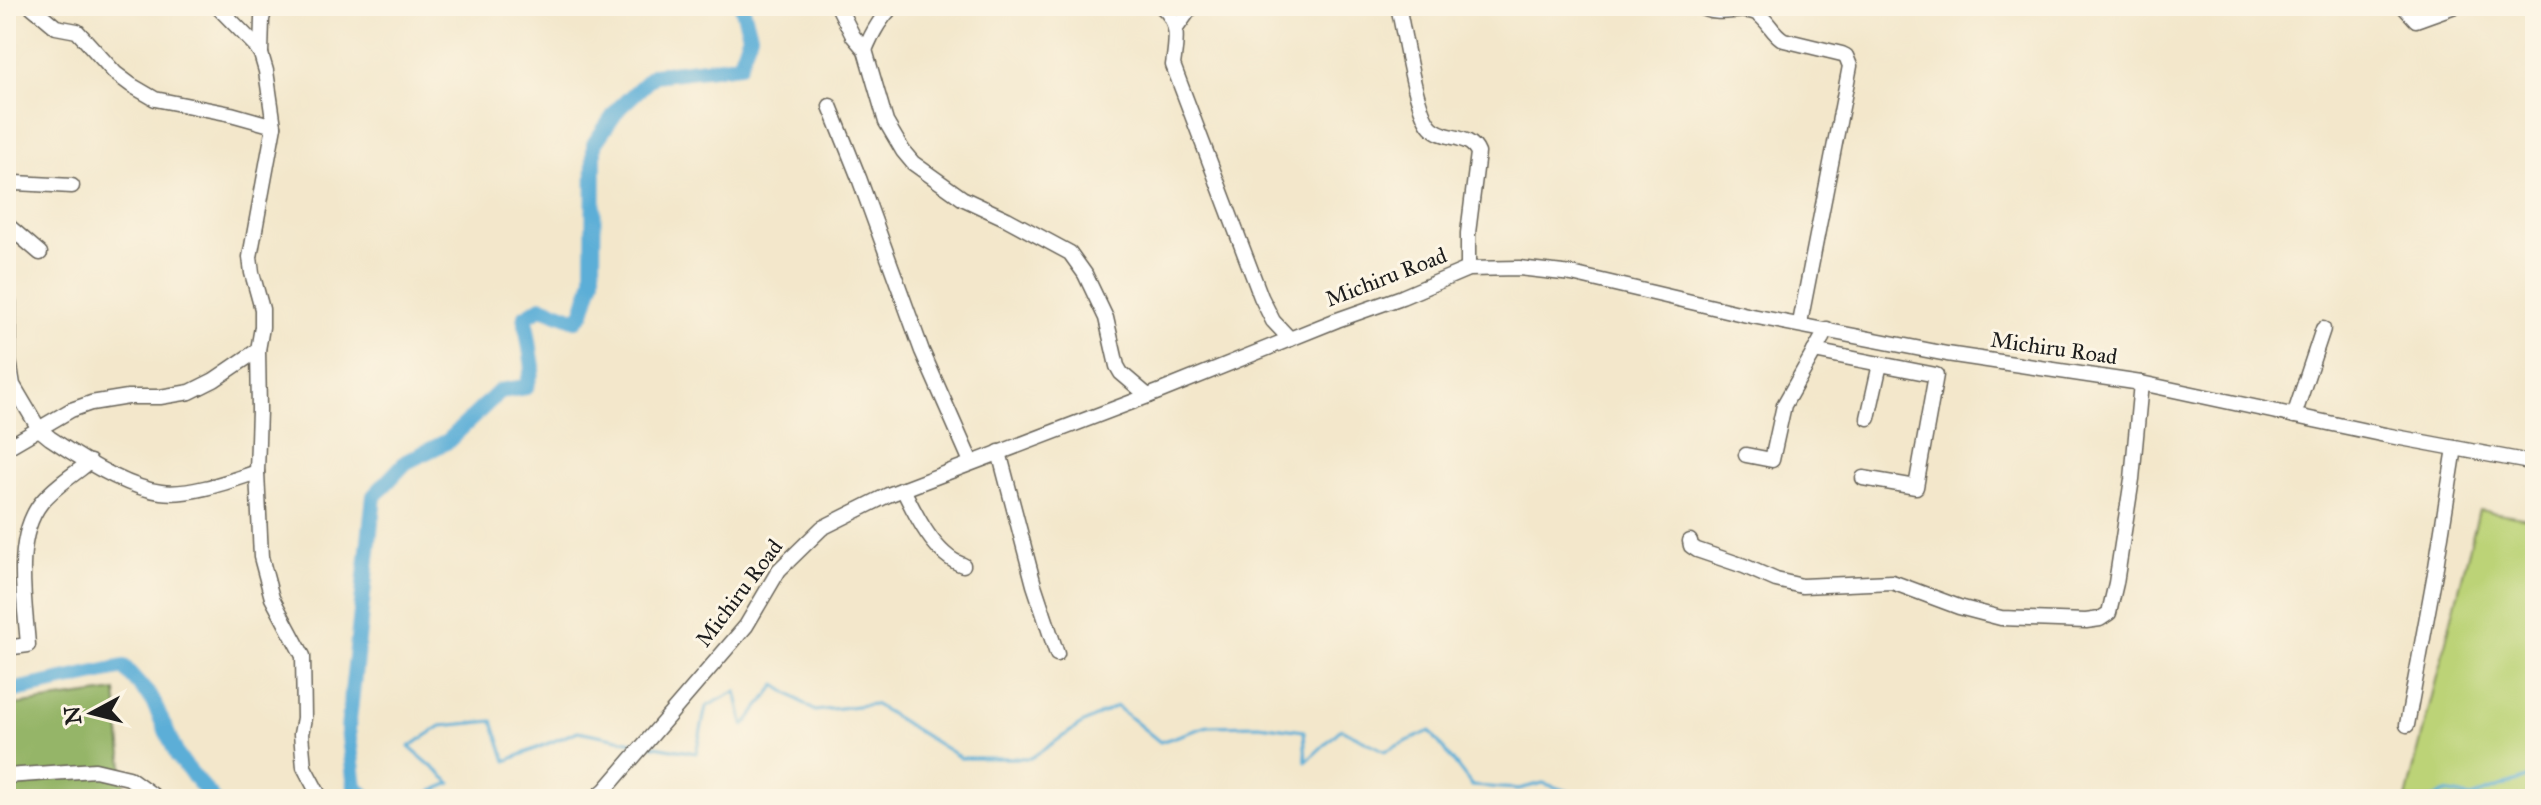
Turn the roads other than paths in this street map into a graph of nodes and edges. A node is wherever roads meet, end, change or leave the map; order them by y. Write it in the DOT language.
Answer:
graph roads {
  1 [pos="31,6"];
  2 [pos="217,6"];
  3 [pos="266,6"];
  4 [pos="838,6"];
  5 [pos="893,6"];
  6 [pos="1161,6"];
  7 [pos="1192,6"];
  8 [pos="1398,6"];
  9 [pos="1698,6"];
  10 [pos="2455,6"];
  11 [pos="2405,8"];
  12 [pos="1766,13"];
  13 [pos="1177,27"];
  14 [pos="865,50"];
  15 [pos="261,54"];
  16 [pos="830,106"];
  17 [pos="274,126"];
  18 [pos="6,186"];
  19 [pos="72,186"];
  20 [pos="6,224"];
  21 [pos="40,253"];
  22 [pos="1468,269"];
  23 [pos="6,302"];
  24 [pos="1800,323"];
  25 [pos="1827,329"];
  26 [pos="2323,329"];
  27 [pos="1290,339"];
  28 [pos="258,350"];
  29 [pos="1814,351"];
  30 [pos="1880,364"];
  31 [pos="2141,383"];
  32 [pos="1148,396"];
  33 [pos="2294,416"];
  34 [pos="1868,418"];
  35 [pos="39,429"];
  36 [pos="6,448"];
  37 [pos="2455,448"];
  38 [pos="999,452"];
  39 [pos="1746,455"];
  40 [pos="90,462"];
  41 [pos="971,462"];
  42 [pos="2535,463"];
  43 [pos="257,472"];
  44 [pos="1863,478"];
  45 [pos="903,489"];
  46 [pos="1690,541"];
  47 [pos="963,565"];
  48 [pos="6,648"];
  49 [pos="1057,654"];
  50 [pos="2407,725"];
  51 [pos="6,776"];
  52 [pos="158,799"];
  53 [pos="321,799"];
  54 [pos="594,799"];
  1 -- 17 [label="street"];
  2 -- 15 [label="street"];
  3 -- 15 [label="street"];
  4 -- 14 [label="street"];
  5 -- 14 [label="street"];
  6 -- 13 [label="street"];
  7 -- 13 [label="street"];
  8 -- 22 [label="street"];
  9 -- 12 [label="street"];
  10 -- 11 [label="street"];
  12 -- 24 [label="street"];
  13 -- 27 [label="street"];
  14 -- 32 [label="street"];
  15 -- 17 [label="street"];
  16 -- 41 [label="street"];
  17 -- 28 [label="street"];
  18 -- 19 [label="street"];
  20 -- 21 [label="street"];
  22 -- 24 [label="street, Michiru Road"];
  22 -- 27 [label="street, Michiru Road"];
  23 -- 35 [label="street"];
  24 -- 25 [label="street, Michiru Road"];
  25 -- 29 [label="street"];
  25 -- 31 [label="street, Michiru Road"];
  26 -- 33 [label="street"];
  27 -- 32 [label="street, Michiru Road"];
  28 -- 35 [label="street"];
  28 -- 43 [label="street"];
  29 -- 30 [label="street"];
  29 -- 39 [label="street"];
  30 -- 34 [label="street"];
  30 -- 44 [label="street"];
  31 -- 33 [label="street, Michiru Road"];
  31 -- 46 [label="street"];
  32 -- 38 [label="street, Michiru Road"];
  33 -- 37 [label="street, Michiru Road"];
  35 -- 36 [label="street"];
  35 -- 40 [label="street"];
  37 -- 42 [label="street, Michiru Road"];
  37 -- 50 [label="street"];
  38 -- 41 [label="street, Michiru Road"];
  38 -- 49 [label="street"];
  40 -- 43 [label="street"];
  40 -- 48 [label="street"];
  41 -- 45 [label="street, Michiru Road"];
  43 -- 53 [label="street"];
  45 -- 47 [label="street"];
  45 -- 54 [label="street, Michiru Road"];
  51 -- 52 [label="street"];
}
